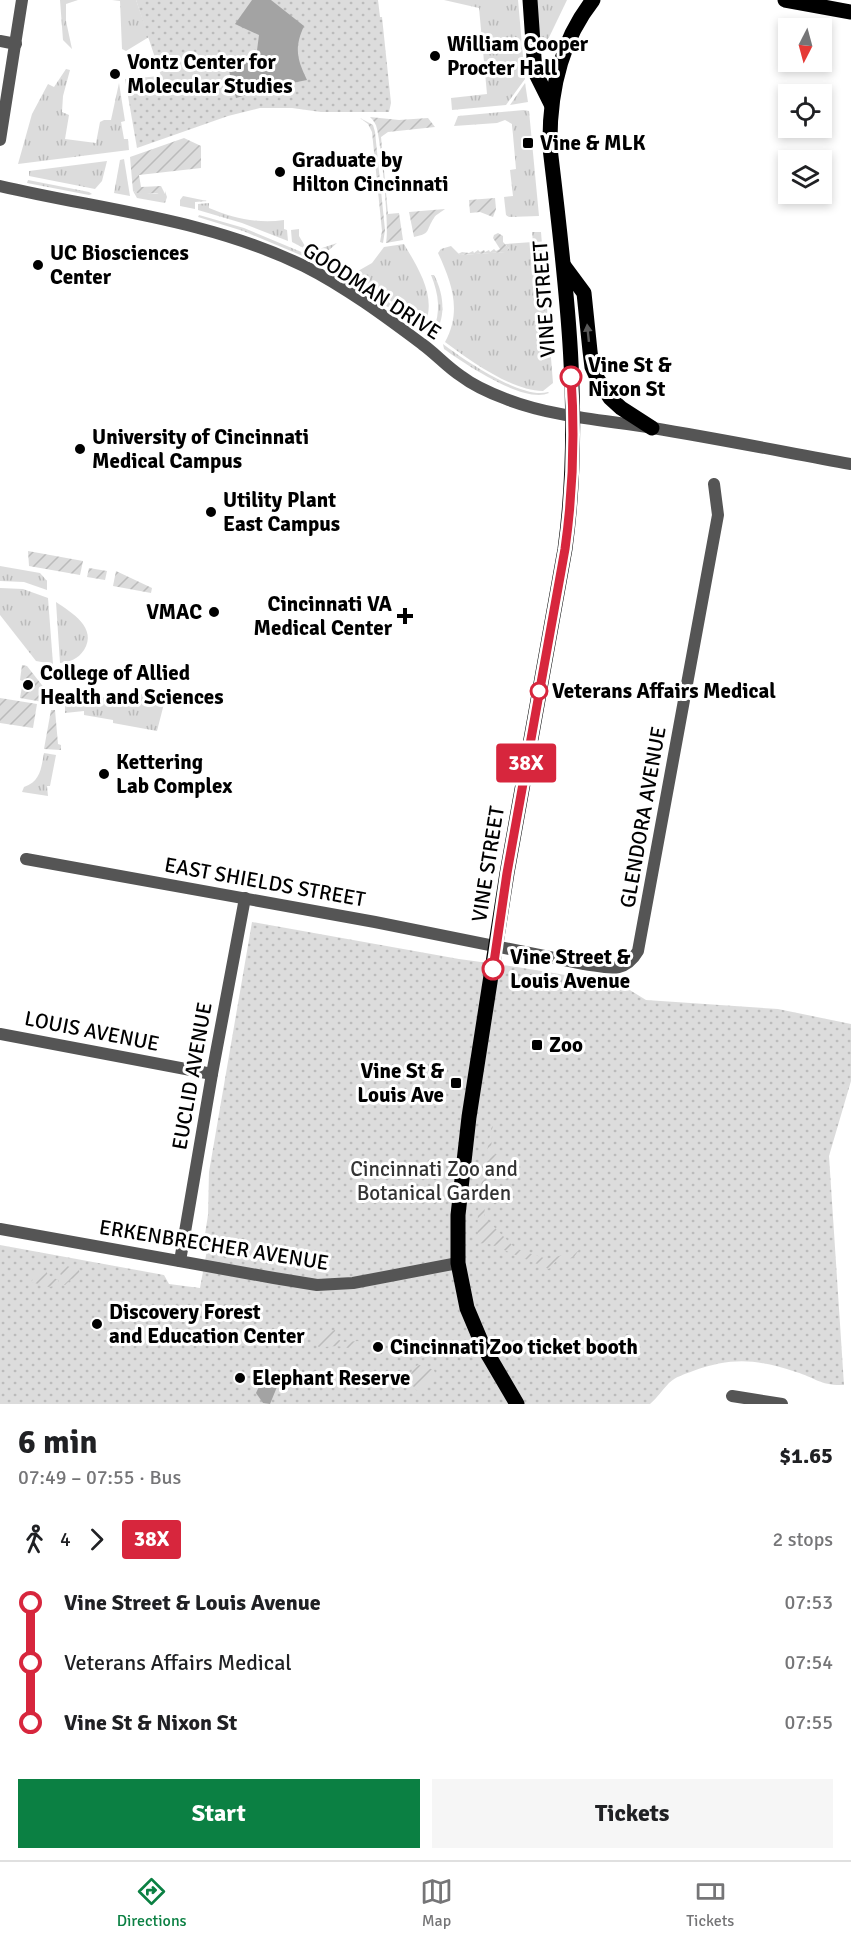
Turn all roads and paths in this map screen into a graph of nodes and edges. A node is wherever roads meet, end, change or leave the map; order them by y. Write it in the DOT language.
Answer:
graph roads {
  1 [pos="22,0"];
  2 [pos="530,0"];
  3 [pos="593,0"];
  4 [pos="785,0"];
  5 [pos="851,12"];
  6 [pos="0,41"];
  7 [pos="16,44"];
  8 [pos="551,104"];
  9 [pos="0,140"];
  10 [pos="0,186"];
  11 [pos="563,264"];
  12 [pos="573,415"];
  13 [pos="652,428"];
  14 [pos="851,464"];
  15 [pos="714,484"];
  16 [pos="26,859"];
  17 [pos="244,898"];
  18 [pos="497,946"];
  19 [pos="616,969"];
  20 [pos="0,1034"];
  21 [pos="212,1074"];
  22 [pos="0,1229"];
  23 [pos="180,1261"];
  24 [pos="458,1263"];
  25 [pos="732,1396"];
  26 [pos="753,1401"];
  27 [pos="517,1404"];
  28 [pos="782,1404"];
  1 -- 7 [label="street"];
  2 -- 8 [label="main road, VINE STREET"];
  3 -- 8 [label="main road, VINE STREET"];
  4 -- 5 [label="main road"];
  6 -- 7 [label="street"];
  7 -- 9 [label="street"];
  8 -- 11 [label="main road, VINE STREET"];
  10 -- 12 [label="street, GOODMAN DRIVE"];
  11 -- 12 [label="main road, VINE STREET"];
  13 -- 11 [label="main road, one-way"];
  12 -- 13 [label="street, GOODMAN DRIVE"];
  12 -- 18 [label="main road, VINE STREET"];
  13 -- 14 [label="street, GOODMAN DRIVE"];
  15 -- 19 [label="street, GLENDORA AVENUE"];
  16 -- 17 [label="street, EAST SHIELDS STREET"];
  17 -- 18 [label="street, EAST SHIELDS STREET"];
  17 -- 21 [label="street, EUCLID AVENUE"];
  18 -- 19 [label="street, EAST SHIELDS STREET"];
  18 -- 24 [label="main road, VINE STREET"];
  20 -- 21 [label="street, LOUIS AVENUE"];
  21 -- 23 [label="street, EUCLID AVENUE"];
  22 -- 23 [label="street, ERKENBRECHER AVENUE"];
  23 -- 24 [label="street, ERKENBRECHER AVENUE"];
  24 -- 27 [label="main road, VINE STREET"];
  25 -- 26 [label="street"];
  26 -- 28 [label="street"];
}
